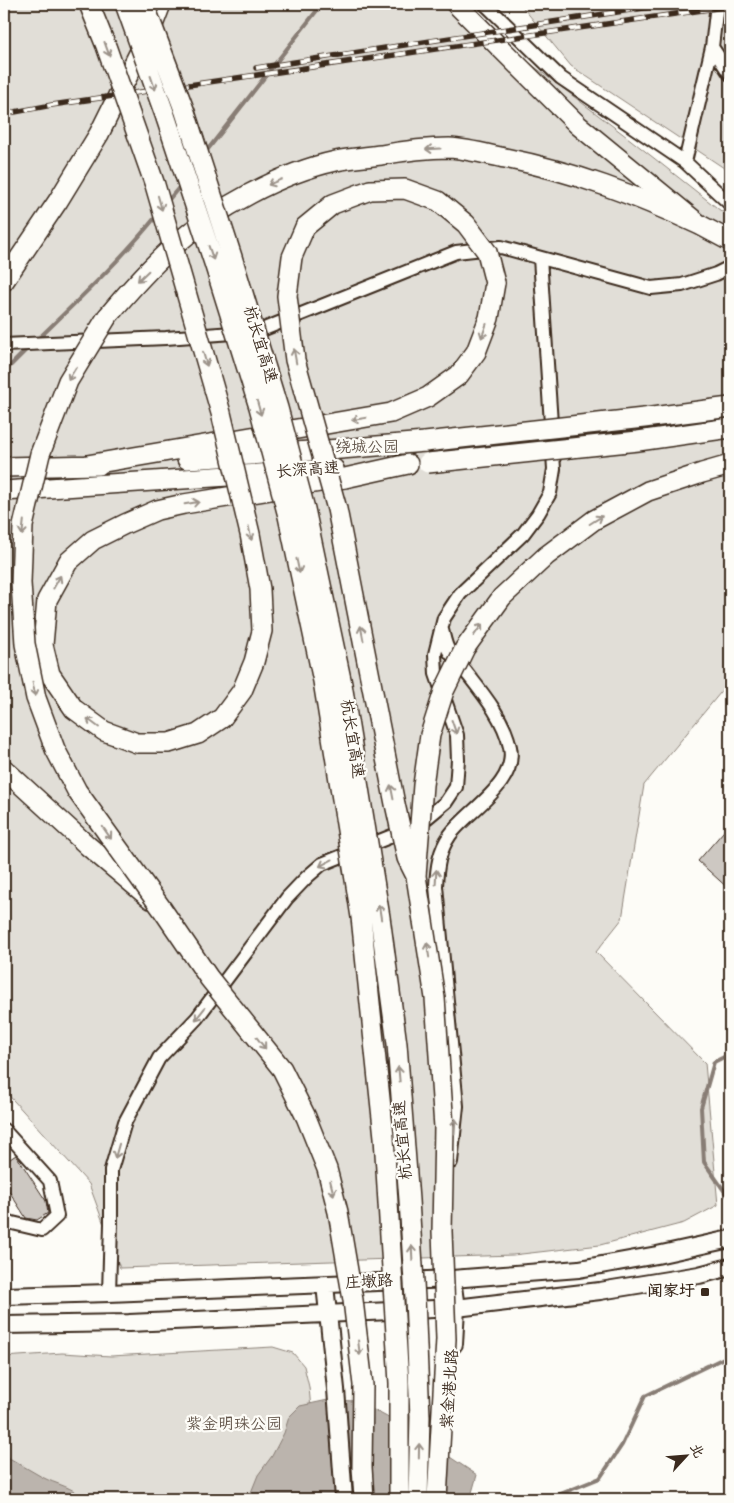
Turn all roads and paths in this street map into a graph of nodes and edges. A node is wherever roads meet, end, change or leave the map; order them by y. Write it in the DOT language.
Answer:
graph roads {
  1 [pos="89,4"];
  2 [pos="125,4"];
  3 [pos="144,4"];
  4 [pos="161,4"];
  5 [pos="456,4"];
  6 [pos="485,4"];
  7 [pos="717,4"];
  8 [pos="712,47"];
  9 [pos="730,74"];
  10 [pos="685,162"];
  11 [pos="730,204"];
  12 [pos="700,225"];
  13 [pos="730,241"];
  14 [pos="540,258"];
  15 [pos="730,267"];
  16 [pos="4,281"];
  17 [pos="4,345"];
  18 [pos="730,407"];
  19 [pos="730,428"];
  20 [pos="408,464"];
  21 [pos="87,465"];
  22 [pos="730,465"];
  23 [pos="4,466"];
  24 [pos="4,491"];
  25 [pos="442,630"];
  26 [pos="4,769"];
  27 [pos="416,876"];
  28 [pos="162,909"];
  29 [pos="5,1135"];
  30 [pos="4,1221"];
  31 [pos="728,1239"];
  32 [pos="730,1267"];
  33 [pos="452,1279"];
  34 [pos="325,1285"];
  35 [pos="109,1293"];
  36 [pos="4,1296"];
  37 [pos="456,1308"];
  38 [pos="327,1313"];
  39 [pos="4,1325"];
  40 [pos="344,1499"];
  41 [pos="364,1499"];
  42 [pos="399,1499"];
  43 [pos="418,1499"];
  44 [pos="437,1499"];
  45 [pos="445,1499"];
  1 -- 20 [label="highway, one-way, bridge"];
  2 -- 42 [label="highway, 杭长宜高速, one-way, bridge"];
  43 -- 3 [label="highway, 杭长宜高速, one-way, bridge"];
  4 -- 16 [label="highway"];
  5 -- 12 [label="highway"];
  6 -- 10 [label="street"];
  7 -- 8 [label="street"];
  8 -- 9 [label="street"];
  8 -- 10 [label="street"];
  10 -- 11 [label="street"];
  12 -- 13 [label="highway"];
  12 -- 28 [label="highway, one-way, bridge"];
  14 -- 15 [label="street"];
  14 -- 17 [label="street"];
  14 -- 25 [label="street"];
  18 -- 21 [label="highway, 长深高速, bridge"];
  19 -- 20 [label="highway, 长深高速, bridge"];
  20 -- 24 [label="highway, 长深高速"];
  21 -- 23 [label="highway, 长深高速"];
  27 -- 21 [label="highway, one-way, bridge"];
  27 -- 22 [label="highway, one-way, bridge"];
  33 -- 25 [label="street, one-way"];
  25 -- 35 [label="street, one-way"];
  26 -- 28 [label="highway, bridge"];
  44 -- 27 [label="highway, one-way, bridge"];
  28 -- 41 [label="highway, one-way, bridge"];
  29 -- 30 [label="street"];
  31 -- 33 [label="main road, 庄墩路"];
  32 -- 37 [label="main road, 庄墩路"];
  33 -- 34 [label="main road, 庄墩路"];
  33 -- 37 [label="main road, 紫金港北路"];
  34 -- 35 [label="main road, 庄墩路"];
  34 -- 38 [label="main road"];
  35 -- 36 [label="main road, 庄墩路"];
  37 -- 38 [label="main road, 庄墩路"];
  37 -- 45 [label="main road, 紫金港北路"];
  38 -- 39 [label="main road, 庄墩路"];
  38 -- 40 [label="main road"];
}
